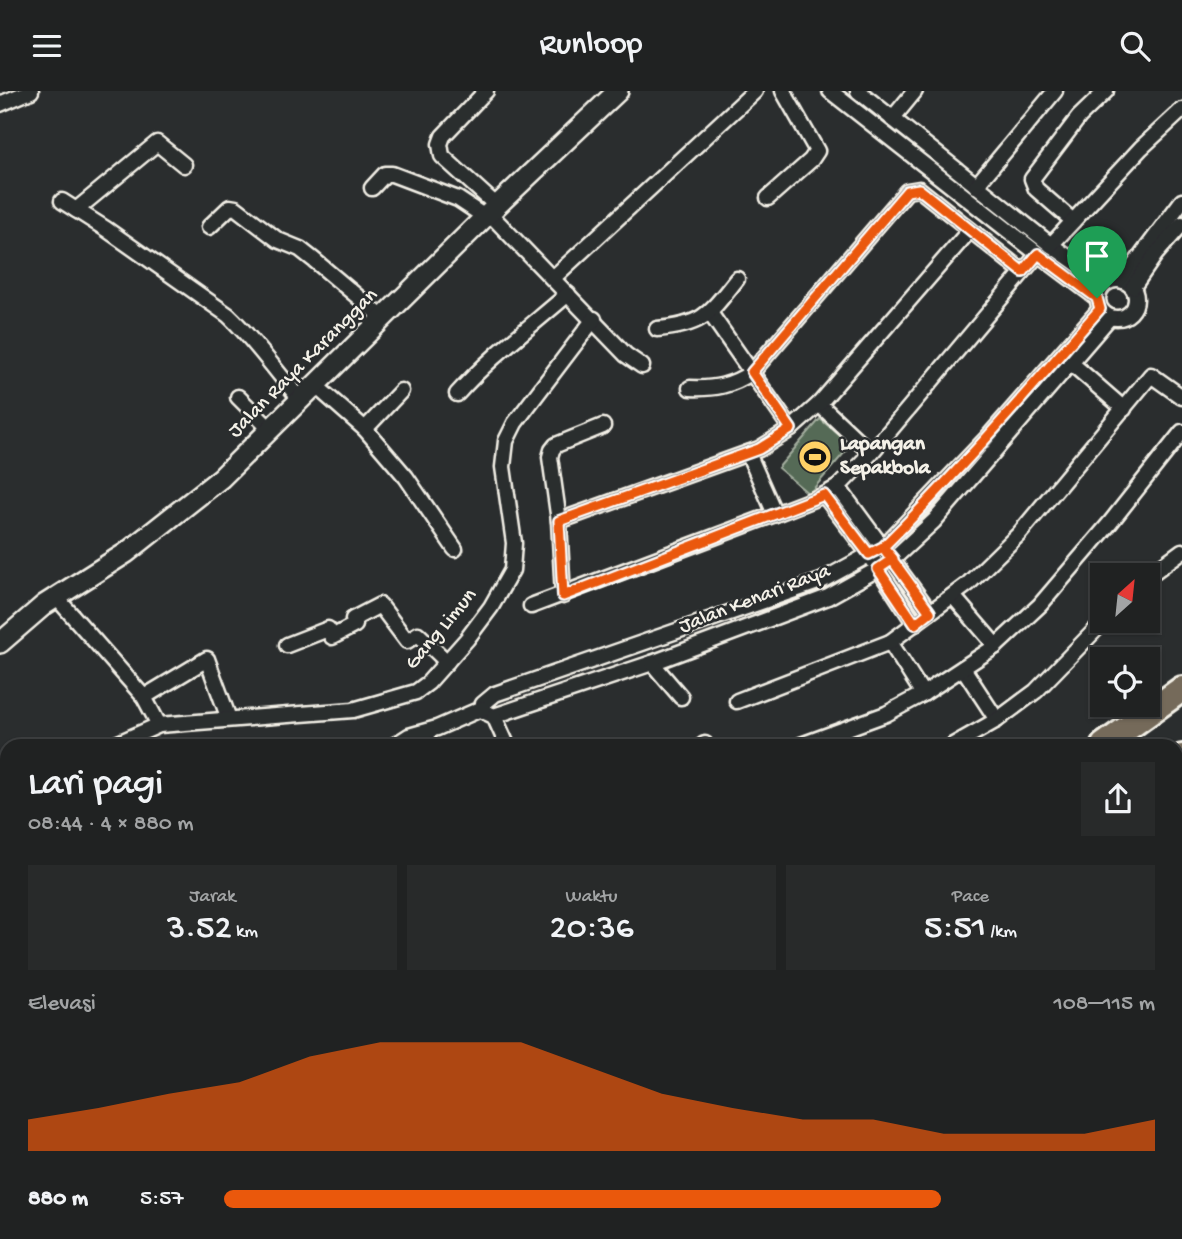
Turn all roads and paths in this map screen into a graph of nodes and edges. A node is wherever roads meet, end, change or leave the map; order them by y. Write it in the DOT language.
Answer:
graph roads {
  1 [pos="31,91"];
  2 [pos="486,91"];
  3 [pos="618,91"];
  4 [pos="755,91"];
  5 [pos="783,91"];
  6 [pos="831,91"];
  7 [pos="858,91"];
  8 [pos="915,91"];
  9 [pos="1055,91"];
  10 [pos="1106,91"];
  11 [pos="0,104"];
  12 [pos="1182,110"];
  13 [pos="892,119"];
  14 [pos="184,165"];
  15 [pos="976,186"];
  16 [pos="372,188"];
  17 [pos="768,198"];
  18 [pos="62,201"];
  19 [pos="1182,201"];
  20 [pos="76,210"];
  21 [pos="490,212"];
  22 [pos="1073,221"];
  23 [pos="209,227"];
  24 [pos="970,230"];
  25 [pos="1180,231"];
  26 [pos="1051,245"];
  27 [pos="1038,254"];
  28 [pos="1023,272"];
  29 [pos="553,278"];
  30 [pos="737,279"];
  31 [pos="1105,283"];
  32 [pos="1128,284"];
  33 [pos="568,294"];
  34 [pos="1102,308"];
  35 [pos="710,313"];
  36 [pos="383,318"];
  37 [pos="594,319"];
  38 [pos="657,329"];
  39 [pos="1070,362"];
  40 [pos="642,366"];
  41 [pos="752,372"];
  42 [pos="690,388"];
  43 [pos="401,391"];
  44 [pos="307,392"];
  45 [pos="457,394"];
  46 [pos="238,397"];
  47 [pos="1182,397"];
  48 [pos="819,404"];
  49 [pos="1124,409"];
  50 [pos="603,426"];
  51 [pos="270,429"];
  52 [pos="365,429"];
  53 [pos="791,429"];
  54 [pos="1182,432"];
  55 [pos="748,453"];
  56 [pos="871,453"];
  57 [pos="838,487"];
  58 [pos="824,495"];
  59 [pos="775,514"];
  60 [pos="559,521"];
  61 [pos="883,547"];
  62 [pos="455,548"];
  63 [pos="1182,551"];
  64 [pos="869,554"];
  65 [pos="893,559"];
  66 [pos="1160,567"];
  67 [pos="878,569"];
  68 [pos="563,596"];
  69 [pos="953,596"];
  70 [pos="56,597"];
  71 [pos="531,606"];
  72 [pos="930,612"];
  73 [pos="915,624"];
  74 [pos="1092,633"];
  75 [pos="890,642"];
  76 [pos="0,643"];
  77 [pos="287,645"];
  78 [pos="996,646"];
  79 [pos="447,662"];
  80 [pos="652,663"];
  81 [pos="963,668"];
  82 [pos="1182,689"];
  83 [pos="923,694"];
  84 [pos="144,697"];
  85 [pos="681,697"];
  86 [pos="737,701"];
  87 [pos="489,712"];
  88 [pos="229,719"];
  89 [pos="997,720"];
  90 [pos="159,725"];
  91 [pos="128,739"];
  92 [pos="404,739"];
  93 [pos="427,739"];
  94 [pos="504,739"];
  95 [pos="817,739"];
  96 [pos="964,739"];
  97 [pos="1112,739"];
  1 -- 11 [label="street"];
  2 -- 21 [label="street"];
  3 -- 21 [label="street, Jalan Raya Karanggan"];
  4 -- 29 [label="street"];
  5 -- 17 [label="street"];
  6 -- 27 [label="street"];
  7 -- 13 [label="street"];
  8 -- 13 [label="street"];
  9 -- 15 [label="street"];
  10 -- 22 [label="street"];
  12 -- 22 [label="street"];
  13 -- 15 [label="street"];
  14 -- 20 [label="street"];
  15 -- 26 [label="street"];
  16 -- 21 [label="street"];
  18 -- 20 [label="street"];
  19 -- 32 [label="street"];
  20 -- 44 [label="street"];
  21 -- 29 [label="street"];
  21 -- 36 [label="street, Jalan Raya Karanggan"];
  22 -- 26 [label="street"];
  23 -- 36 [label="street"];
  24 -- 28 [label="street"];
  24 -- 41 [label="street"];
  24 -- 48 [label="street"];
  25 -- 32 [label="street"];
  26 -- 31 [label="street"];
  27 -- 28 [label="street"];
  27 -- 34 [label="street"];
  28 -- 56 [label="street"];
  29 -- 33 [label="street"];
  30 -- 35 [label="street"];
  31 -- 32 [label="street"];
  31 -- 34 [label="street"];
  32 -- 34 [label="street"];
  33 -- 37 [label="street"];
  33 -- 45 [label="street"];
  34 -- 39 [label="street, Jalan Kenari Raya"];
  34 -- 61 [label="street, Jalan Kenari Raya"];
  35 -- 38 [label="street"];
  35 -- 41 [label="street"];
  36 -- 44 [label="street, Jalan Raya Karanggan"];
  37 -- 40 [label="street"];
  37 -- 79 [label="street, Gang Limun"];
  39 -- 49 [label="street"];
  39 -- 65 [label="street, Jalan Kenari Raya"];
  41 -- 42 [label="street"];
  41 -- 53 [label="street"];
  43 -- 52 [label="street"];
  44 -- 51 [label="street, Jalan Raya Karanggan"];
  44 -- 52 [label="street"];
  46 -- 51 [label="street"];
  47 -- 49 [label="street"];
  48 -- 53 [label="street"];
  48 -- 56 [label="street"];
  49 -- 69 [label="street"];
  50 -- 60 [label="street"];
  51 -- 70 [label="street, Jalan Raya Karanggan"];
  52 -- 62 [label="street"];
  53 -- 55 [label="street"];
  54 -- 78 [label="street"];
  55 -- 59 [label="street"];
  55 -- 60 [label="street"];
  56 -- 57 [label="street"];
  57 -- 58 [label="street"];
  57 -- 61 [label="street"];
  58 -- 59 [label="street"];
  58 -- 64 [label="street"];
  59 -- 68 [label="street"];
  60 -- 68 [label="street"];
  61 -- 64 [label="street, Jalan Kenari Raya"];
  61 -- 65 [label="street"];
  63 -- 66 [label="street"];
  64 -- 67 [label="street"];
  64 -- 87 [label="street, Jalan Kenari Raya"];
  65 -- 67 [label="street, Jalan Kenari Raya"];
  65 -- 72 [label="street"];
  67 -- 73 [label="street"];
  67 -- 80 [label="street, Jalan Kenari Raya"];
  68 -- 71 [label="street"];
  69 -- 72 [label="street"];
  69 -- 78 [label="street"];
  70 -- 76 [label="street, Jalan Raya Karanggan"];
  70 -- 84 [label="street"];
  72 -- 73 [label="street"];
  73 -- 75 [label="street"];
  74 -- 89 [label="street"];
  75 -- 83 [label="street"];
  75 -- 86 [label="street"];
  77 -- 79 [label="street"];
  78 -- 81 [label="street"];
  79 -- 88 [label="street, Gang Limun"];
  80 -- 85 [label="street"];
  80 -- 87 [label="street, Jalan Kenari Raya"];
  81 -- 83 [label="street"];
  81 -- 89 [label="street"];
  82 -- 97 [label="highway"];
  83 -- 95 [label="street"];
  84 -- 88 [label="street"];
  84 -- 90 [label="street"];
  87 -- 93 [label="street, Jalan Kenari Raya"];
  87 -- 94 [label="street"];
  88 -- 90 [label="street, Gang Limun"];
  89 -- 96 [label="street"];
  90 -- 91 [label="street, Gang Limun"];
  92 -- 93 [label="street, Jalan Kenari Raya"];
}
